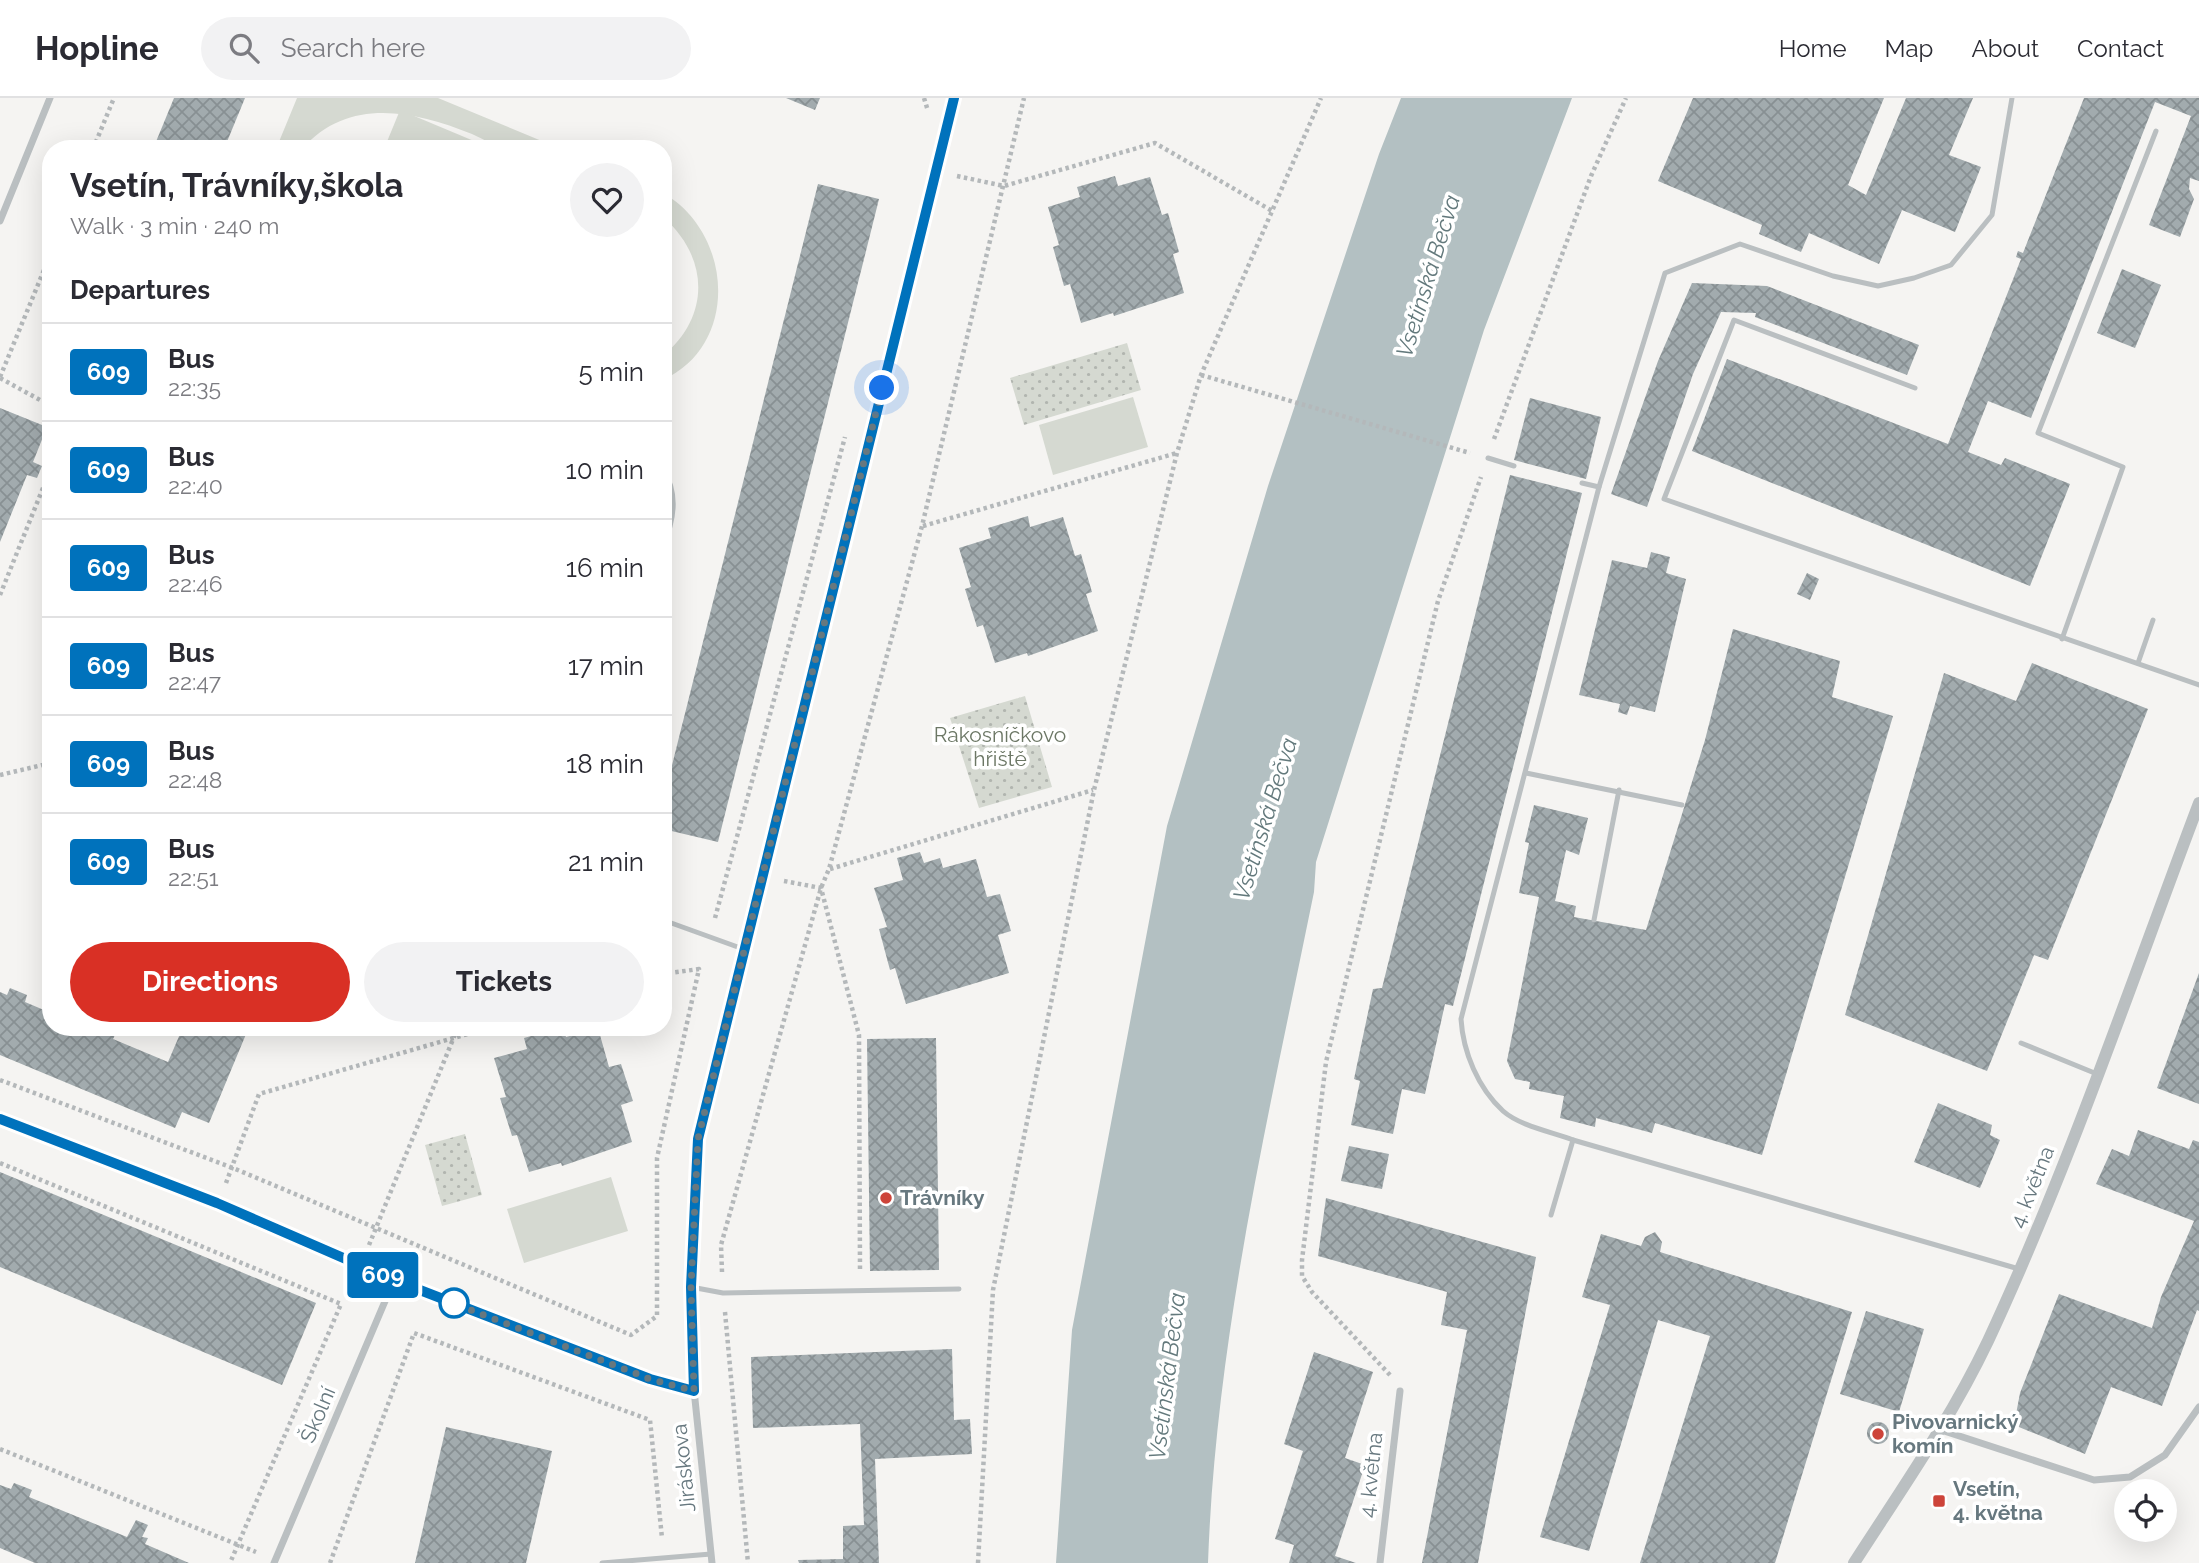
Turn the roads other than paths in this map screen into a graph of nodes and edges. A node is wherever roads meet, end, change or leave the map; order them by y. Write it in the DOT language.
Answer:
graph roads {
  1 [pos="50,98"];
  2 [pos="954,98"];
  3 [pos="2012,98"];
  4 [pos="2156,131"];
  5 [pos="0,221"];
  6 [pos="1915,387"];
  7 [pos="1488,458"];
  8 [pos="1514,466"];
  9 [pos="1582,483"];
  10 [pos="672,486"];
  11 [pos="1599,487"];
  12 [pos="672,518"];
  13 [pos="2153,620"];
  14 [pos="2062,639"];
  15 [pos="2138,663"];
  16 [pos="2199,685"];
  17 [pos="1526,773"];
  18 [pos="1619,790"];
  19 [pos="2199,803"];
  20 [pos="1682,805"];
  21 [pos="1594,919"];
  22 [pos="672,923"];
  23 [pos="746,950"];
  24 [pos="2021,1043"];
  25 [pos="2097,1074"];
  26 [pos="0,1119"];
  27 [pos="1573,1140"];
  28 [pos="1552,1215"];
  29 [pos="2019,1269"];
  30 [pos="394,1280"];
  31 [pos="691,1287"];
  32 [pos="959,1289"];
  33 [pos="694,1391"];
  34 [pos="1400,1391"];
  35 [pos="2199,1407"];
  36 [pos="1941,1430"];
  37 [pos="711,1559"];
  38 [pos="274,1561"];
  39 [pos="602,1563"];
  40 [pos="1380,1563"];
  41 [pos="1854,1563"];
  1 -- 5 [label="street"];
  2 -- 23 [label="street, Jiráskova"];
  3 -- 11 [label="lane"];
  4 -- 14 [label="lane"];
  6 -- 14 [label="lane"];
  7 -- 8 [label="lane"];
  9 -- 11 [label="lane"];
  10 -- 12 [label="lane"];
  11 -- 17 [label="lane"];
  13 -- 15 [label="lane"];
  14 -- 15 [label="lane"];
  15 -- 16 [label="lane"];
  17 -- 18 [label="lane"];
  17 -- 27 [label="lane"];
  18 -- 20 [label="lane"];
  18 -- 21 [label="lane"];
  19 -- 25 [label="street, 4. května"];
  22 -- 23 [label="lane"];
  23 -- 31 [label="street, Jiráskova"];
  24 -- 25 [label="lane"];
  25 -- 29 [label="street, 4. května"];
  26 -- 30 [label="street"];
  27 -- 28 [label="lane"];
  27 -- 29 [label="lane"];
  29 -- 36 [label="street, 4. května"];
  30 -- 33 [label="street"];
  30 -- 38 [label="street, Školní"];
  31 -- 32 [label="lane"];
  31 -- 33 [label="street, Jiráskova"];
  33 -- 37 [label="street, Jiráskova"];
  34 -- 40 [label="street, 4. května"];
  35 -- 36 [label="street"];
  36 -- 41 [label="street, 4. května"];
  37 -- 39 [label="lane"];
}
